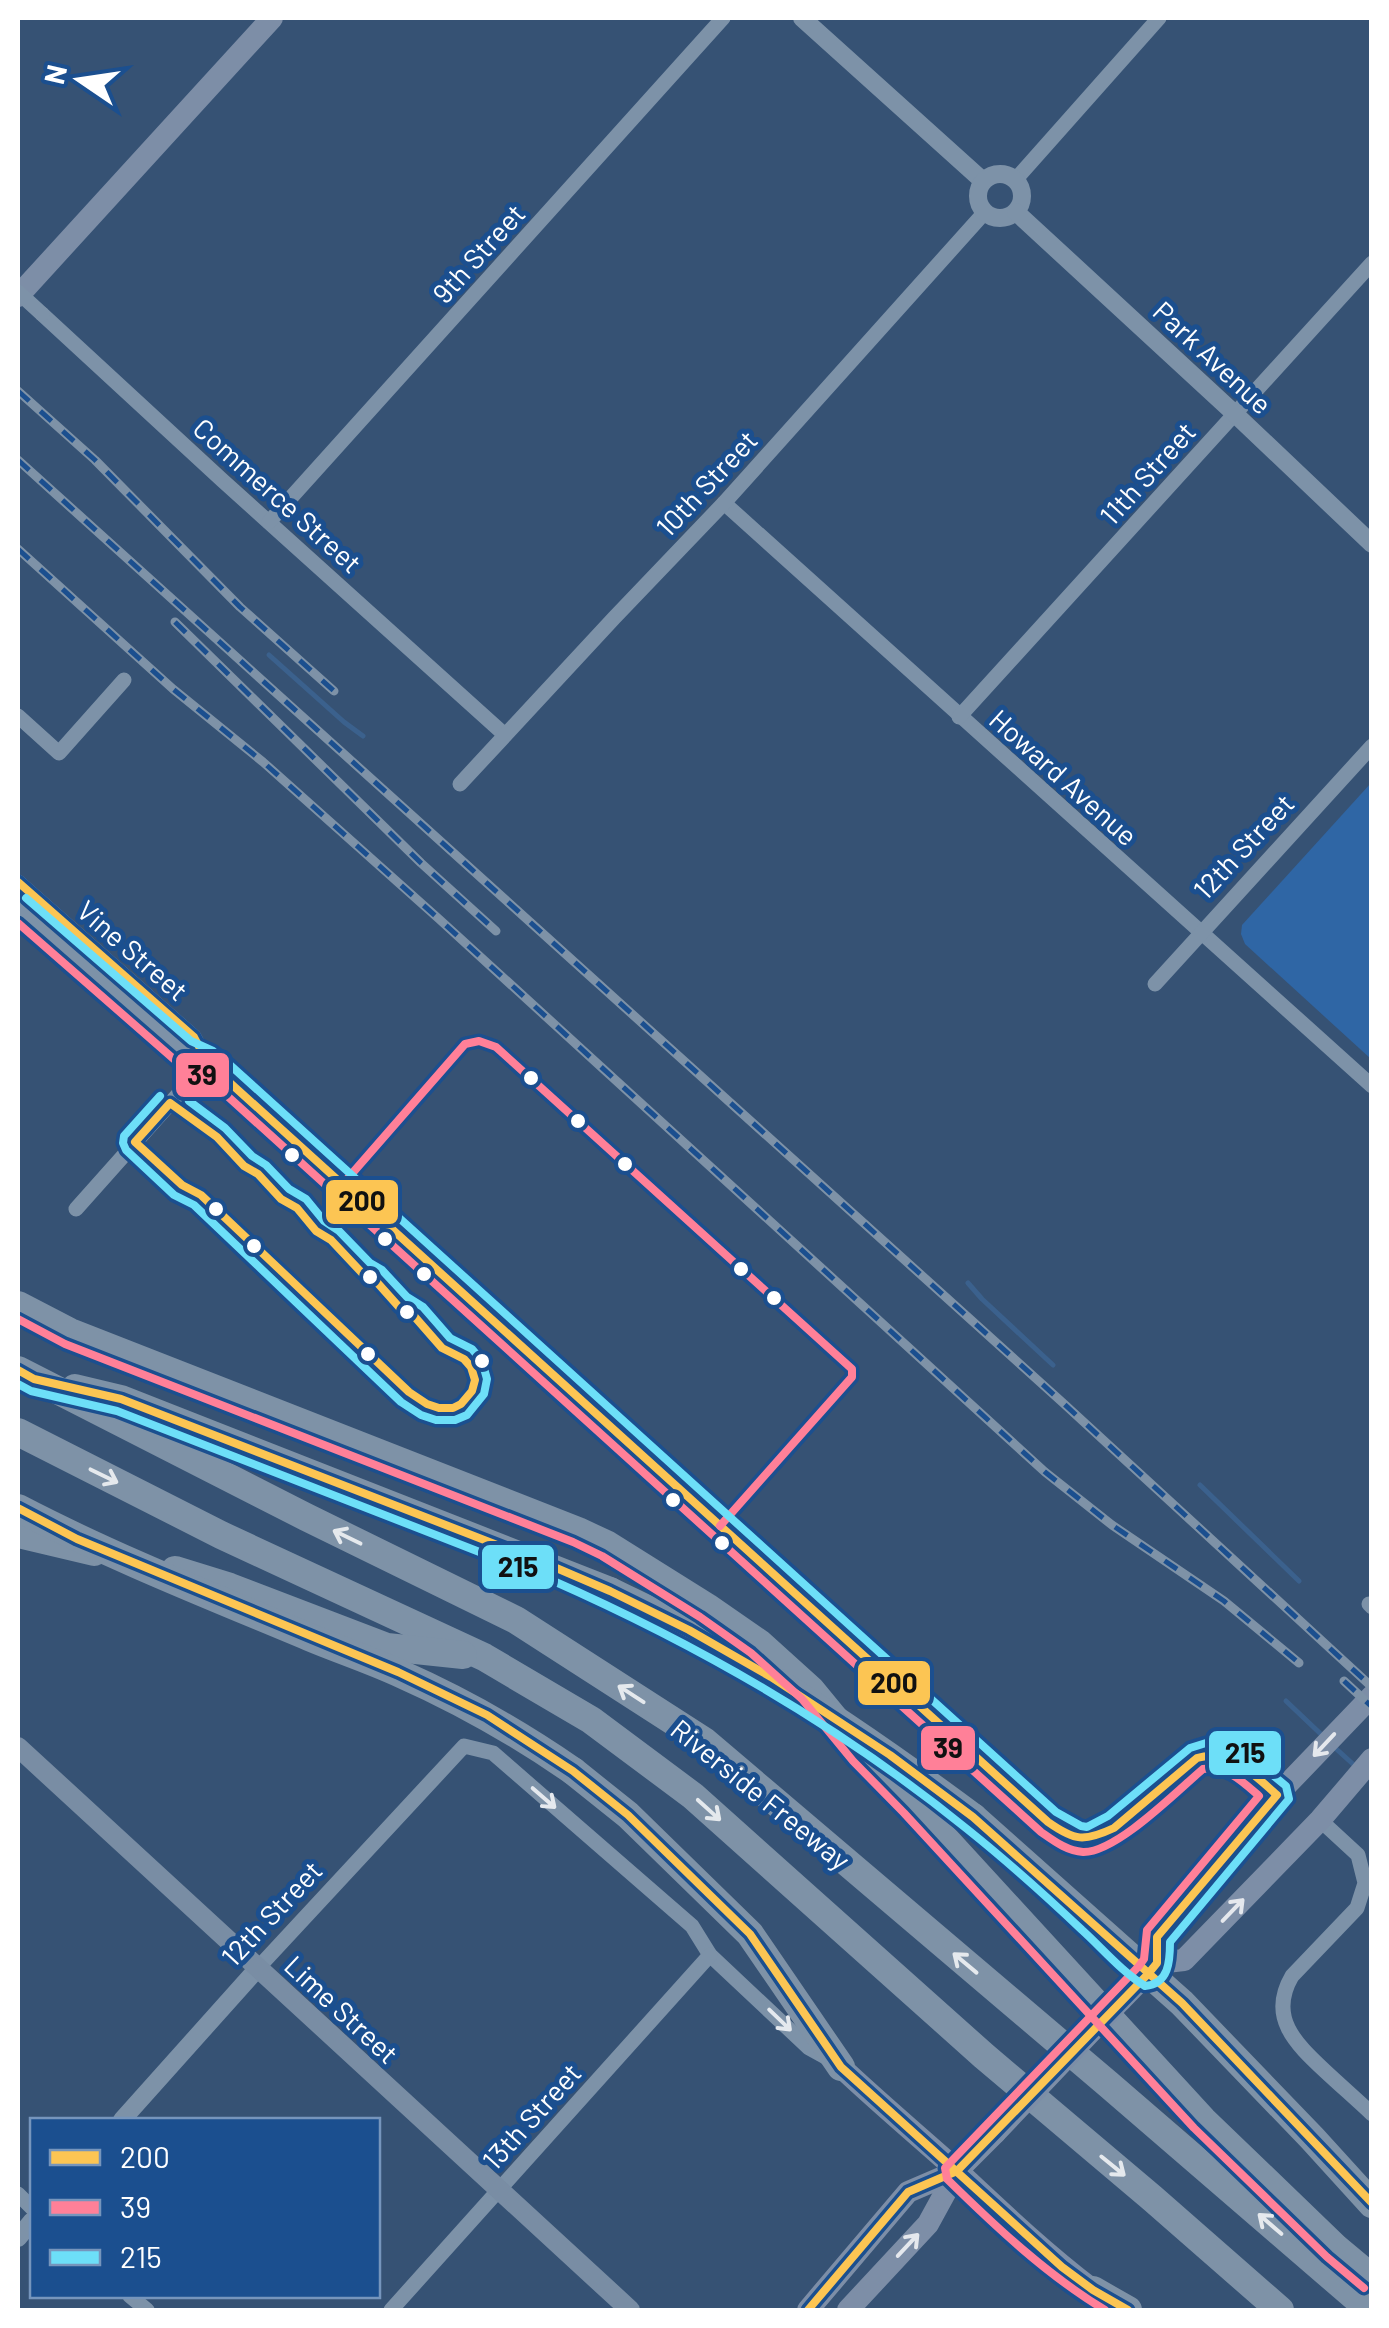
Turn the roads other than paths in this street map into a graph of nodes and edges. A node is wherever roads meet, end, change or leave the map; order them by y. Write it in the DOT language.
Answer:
graph roads {
  1 [pos="272,18"];
  2 [pos="723,18"];
  3 [pos="802,18"];
  4 [pos="1159,18"];
  5 [pos="1016,179"];
  6 [pos="983,180"];
  7 [pos="985,212"];
  8 [pos="1016,212"];
  9 [pos="1372,263"];
  10 [pos="18,294"];
  11 [pos="1235,414"];
  12 [pos="724,503"];
  13 [pos="269,522"];
  14 [pos="1372,544"];
  15 [pos="124,680"];
  16 [pos="18,716"];
  17 [pos="959,717"];
  18 [pos="506,734"];
  19 [pos="1372,746"];
  20 [pos="460,784"];
  21 [pos="18,882"];
  22 [pos="18,907"];
  23 [pos="1201,932"];
  24 [pos="1155,984"];
  25 [pos="207,1062"];
  26 [pos="1372,1086"];
  27 [pos="76,1209"];
  28 [pos="18,1305"];
  29 [pos="26,1374"];
  30 [pos="18,1432"];
  31 [pos="18,1508"];
  32 [pos="18,1534"];
  33 [pos="484,1657"];
  34 [pos="1372,1696"];
  35 [pos="18,1747"];
  36 [pos="1372,1759"];
  37 [pos="1278,1795"];
  38 [pos="1320,1820"];
  39 [pos="710,1955"];
  40 [pos="258,1968"];
  41 [pos="1152,1969"];
  42 [pos="841,2066"];
  43 [pos="1372,2114"];
  44 [pos="124,2118"];
  45 [pos="957,2171"];
  46 [pos="498,2190"];
  47 [pos="1372,2204"];
  48 [pos="1372,2278"];
  49 [pos="1099,2300"];
  50 [pos="391,2310"];
  51 [pos="630,2310"];
  52 [pos="808,2310"];
  53 [pos="848,2310"];
  54 [pos="1128,2310"];
  55 [pos="1280,2310"];
  56 [pos="1370,2310"];
  1 -- 10 [label="main road"];
  2 -- 13 [label="street, 9th Street"];
  3 -- 6 [label="street"];
  4 -- 5 [label="street"];
  5 -- 6 [label="street"];
  5 -- 8 [label="street"];
  6 -- 7 [label="street"];
  7 -- 8 [label="street"];
  7 -- 12 [label="street, 10th Street"];
  8 -- 11 [label="street, Park Avenue"];
  9 -- 11 [label="street, 11th Street"];
  10 -- 13 [label="street, Commerce Street, bridge"];
  11 -- 14 [label="street, Park Avenue"];
  11 -- 17 [label="street, 11th Street"];
  12 -- 17 [label="street, Howard Avenue"];
  12 -- 18 [label="street, 10th Street"];
  13 -- 18 [label="street, Commerce Street"];
  15 -- 16 [label="street"];
  17 -- 23 [label="street, Howard Avenue"];
  18 -- 20 [label="street, 10th Street"];
  19 -- 23 [label="street, 12th Street"];
  21 -- 25 [label="street, Vine Street"];
  22 -- 25 [label="street, Vine Street"];
  23 -- 24 [label="street, 12th Street"];
  23 -- 26 [label="street, Howard Avenue"];
  25 -- 27 [label="street"];
  25 -- 37 [label="street, Vine Street"];
  28 -- 48 [label="highway"];
  29 -- 41 [label="highway, bridge"];
  56 -- 29 [label="highway, Riverside Freeway, one-way"];
  30 -- 33 [label="highway, Riverside Freeway, one-way"];
  31 -- 42 [label="highway, bridge"];
  32 -- 33 [label="highway"];
  33 -- 55 [label="highway, Riverside Freeway, one-way"];
  34 -- 37 [label="main road, one-way"];
  35 -- 40 [label="main road, Lime Street"];
  36 -- 38 [label="main road"];
  37 -- 41 [label="main road"];
  41 -- 38 [label="main road, one-way"];
  38 -- 43 [label="street"];
  40 -- 39 [label="street, 12th Street, one-way"];
  39 -- 42 [label="street, one-way"];
  39 -- 46 [label="street, 13th Street"];
  40 -- 44 [label="street, 12th Street"];
  40 -- 46 [label="main road, Lime Street"];
  41 -- 45 [label="main road, bridge"];
  41 -- 47 [label="highway"];
  42 -- 45 [label="main road"];
  45 -- 49 [label="main road"];
  45 -- 52 [label="main road"];
  53 -- 45 [label="main road, one-way"];
  46 -- 50 [label="street, 13th Street"];
  46 -- 51 [label="main road, Lime Street"];
  49 -- 54 [label="highway"];
}
